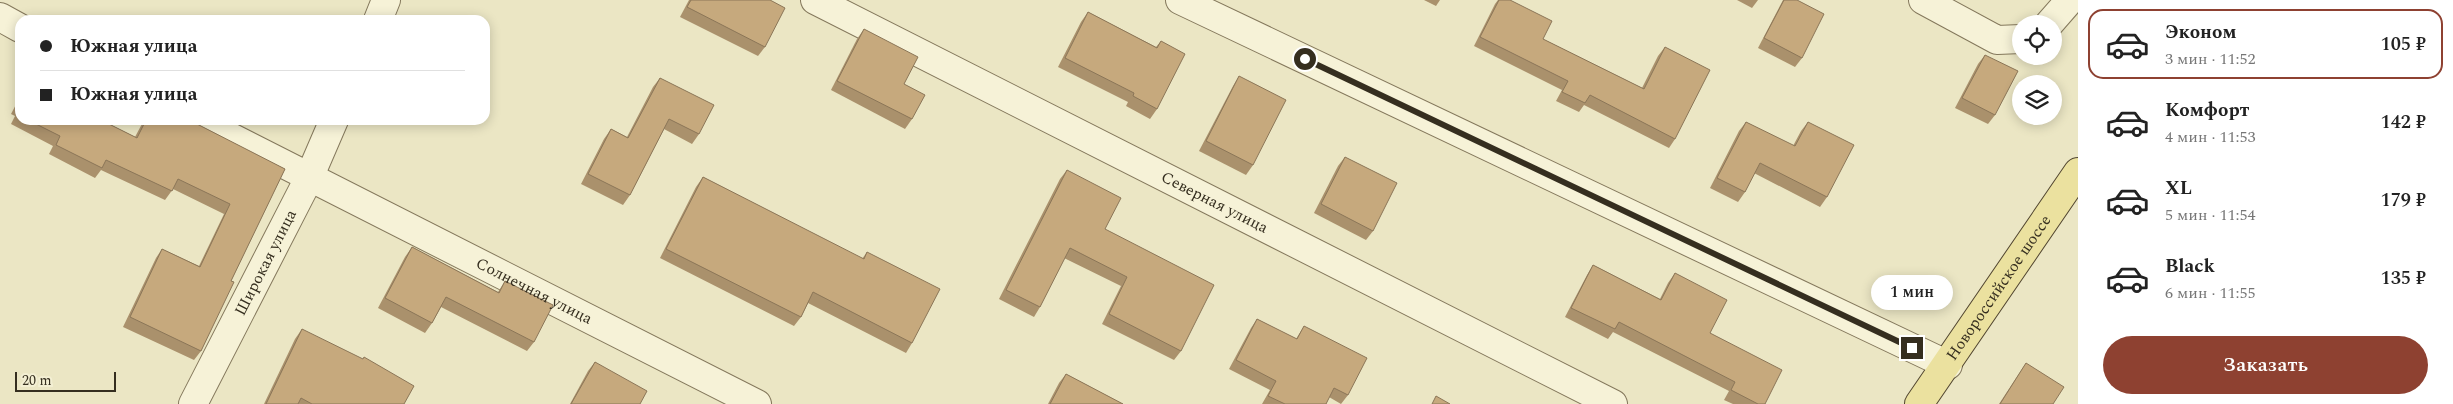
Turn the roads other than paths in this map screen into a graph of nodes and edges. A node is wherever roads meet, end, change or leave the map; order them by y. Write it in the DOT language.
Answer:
graph roads {
  1 [pos="386,0"];
  2 [pos="815,0"];
  3 [pos="1180,0"];
  4 [pos="1923,0"];
  5 [pos="2070,0"];
  6 [pos="380,15"];
  7 [pos="2057,15"];
  8 [pos="0,17"];
  9 [pos="15,25"];
  10 [pos="2012,39"];
  11 [pos="207,125"];
  12 [pos="332,125"];
  13 [pos="2078,172"];
  14 [pos="308,178"];
  15 [pos="1948,364"];
  16 [pos="193,404"];
  17 [pos="757,404"];
  18 [pos="1613,404"];
  19 [pos="1919,404"];
  1 -- 6 [label="street"];
  2 -- 18 [label="street, Северная улица"];
  3 -- 15 [label="street"];
  4 -- 10 [label="street"];
  5 -- 7 [label="street"];
  8 -- 9 [label="street"];
  11 -- 14 [label="street, Солнечная улица"];
  12 -- 14 [label="street, Широкая улица"];
  13 -- 15 [label="main road, Новороссийское шоссе"];
  14 -- 16 [label="street, Широкая улица"];
  14 -- 17 [label="street, Солнечная улица"];
  15 -- 19 [label="main road, Новороссийское шоссе"];
}
